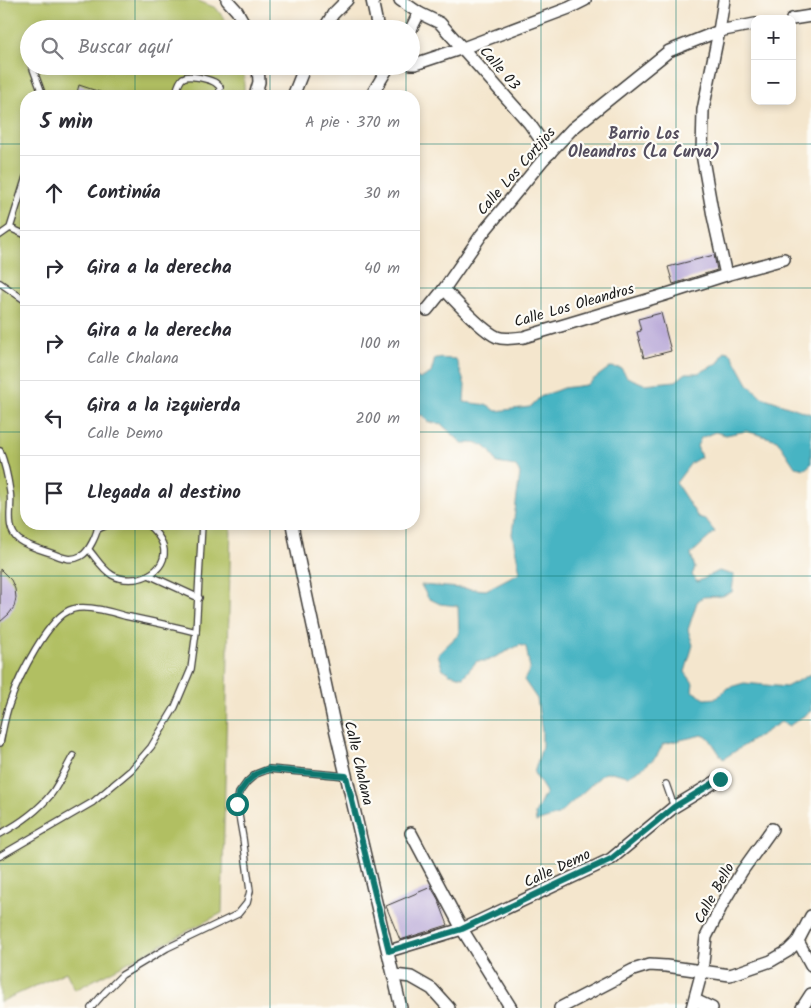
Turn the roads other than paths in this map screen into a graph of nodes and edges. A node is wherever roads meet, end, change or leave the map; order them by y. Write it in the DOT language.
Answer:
graph roads {
  1 [pos="227,0"];
  2 [pos="347,0"];
  3 [pos="372,0"];
  4 [pos="400,0"];
  5 [pos="585,0"];
  6 [pos="724,0"];
  7 [pos="419,13"];
  8 [pos="811,16"];
  9 [pos="796,18"];
  10 [pos="242,20"];
  11 [pos="329,20"];
  12 [pos="376,20"];
  13 [pos="416,20"];
  14 [pos="751,25"];
  15 [pos="719,31"];
  16 [pos="463,48"];
  17 [pos="420,62"];
  18 [pos="35,75"];
  19 [pos="259,75"];
  20 [pos="301,75"];
  21 [pos="384,75"];
  22 [pos="41,90"];
  23 [pos="177,90"];
  24 [pos="220,90"];
  25 [pos="257,90"];
  26 [pos="295,90"];
  27 [pos="375,90"];
  28 [pos="550,153"];
  29 [pos="20,196"];
  30 [pos="10,228"];
  31 [pos="20,232"];
  32 [pos="0,235"];
  33 [pos="784,259"];
  34 [pos="726,275"];
  35 [pos="0,284"];
  36 [pos="444,289"];
  37 [pos="20,297"];
  38 [pos="427,310"];
  39 [pos="0,451"];
  40 [pos="96,530"];
  41 [pos="154,530"];
  42 [pos="202,530"];
  43 [pos="293,530"];
  44 [pos="156,532"];
  45 [pos="89,550"];
  46 [pos="149,576"];
  47 [pos="199,598"];
  48 [pos="196,632"];
  49 [pos="0,742"];
  50 [pos="73,756"];
  51 [pos="346,776"];
  52 [pos="720,779"];
  53 [pos="666,784"];
  54 [pos="674,807"];
  55 [pos="772,829"];
  56 [pos="412,833"];
  57 [pos="0,834"];
  58 [pos="0,856"];
  59 [pos="811,916"];
  60 [pos="462,929"];
  61 [pos="798,941"];
  62 [pos="389,951"];
  63 [pos="811,965"];
  64 [pos="702,971"];
  65 [pos="394,975"];
  66 [pos="811,994"];
  67 [pos="693,1004"];
  68 [pos="91,1008"];
  69 [pos="402,1008"];
  70 [pos="449,1008"];
  71 [pos="511,1008"];
  72 [pos="560,1008"];
  73 [pos="712,1008"];
  74 [pos="802,1008"];
  1 -- 10 [label="street"];
  2 -- 11 [label="street"];
  3 -- 12 [label="street"];
  4 -- 7 [label="street, Calle 03"];
  5 -- 16 [label="street"];
  6 -- 15 [label="street"];
  7 -- 13 [label="street"];
  7 -- 16 [label="street, Calle 03"];
  8 -- 9 [label="street"];
  14 -- 15 [label="street, Calle Los Cortijos"];
  15 -- 28 [label="street, Calle Los Cortijos"];
  15 -- 34 [label="street"];
  16 -- 17 [label="street"];
  16 -- 28 [label="street, Calle 03"];
  18 -- 22 [label="lane"];
  19 -- 25 [label="street"];
  20 -- 26 [label="street"];
  21 -- 27 [label="street"];
  23 -- 24 [label="lane"];
  28 -- 36 [label="street, Calle Los Cortijos"];
  29 -- 30 [label="lane"];
  30 -- 31 [label="lane"];
  30 -- 32 [label="lane"];
  33 -- 34 [label="street, Calle Los Oleandros"];
  34 -- 36 [label="street, Calle Los Oleandros"];
  35 -- 37 [label="lane"];
  36 -- 38 [label="street, Calle Los Cortijos"];
  39 -- 45 [label="lane"];
  40 -- 45 [label="lane"];
  41 -- 44 [label="lane"];
  42 -- 47 [label="lane"];
  43 -- 51 [label="street, Calle Chalana"];
  44 -- 46 [label="lane"];
  45 -- 46 [label="lane"];
  46 -- 47 [label="lane"];
  47 -- 48 [label="lane"];
  48 -- 49 [label="lane"];
  48 -- 58 [label="lane"];
  50 -- 57 [label="lane"];
  51 -- 62 [label="street, Calle Chalana"];
  51 -- 68 [label="lane"];
  52 -- 54 [label="street, Calle Demo"];
  53 -- 54 [label="lane"];
  54 -- 60 [label="street, Calle Demo"];
  55 -- 64 [label="street, Calle Bello"];
  56 -- 60 [label="street"];
  59 -- 61 [label="street"];
  60 -- 62 [label="street, Calle Demo"];
  60 -- 71 [label="street"];
  61 -- 63 [label="street"];
  61 -- 64 [label="street"];
  62 -- 65 [label="street, Calle Chalana"];
  64 -- 67 [label="street, Calle Bello"];
  64 -- 72 [label="street"];
  65 -- 69 [label="street, Calle Chalana"];
  65 -- 70 [label="street"];
  66 -- 74 [label="street"];
  67 -- 73 [label="street"];
}
